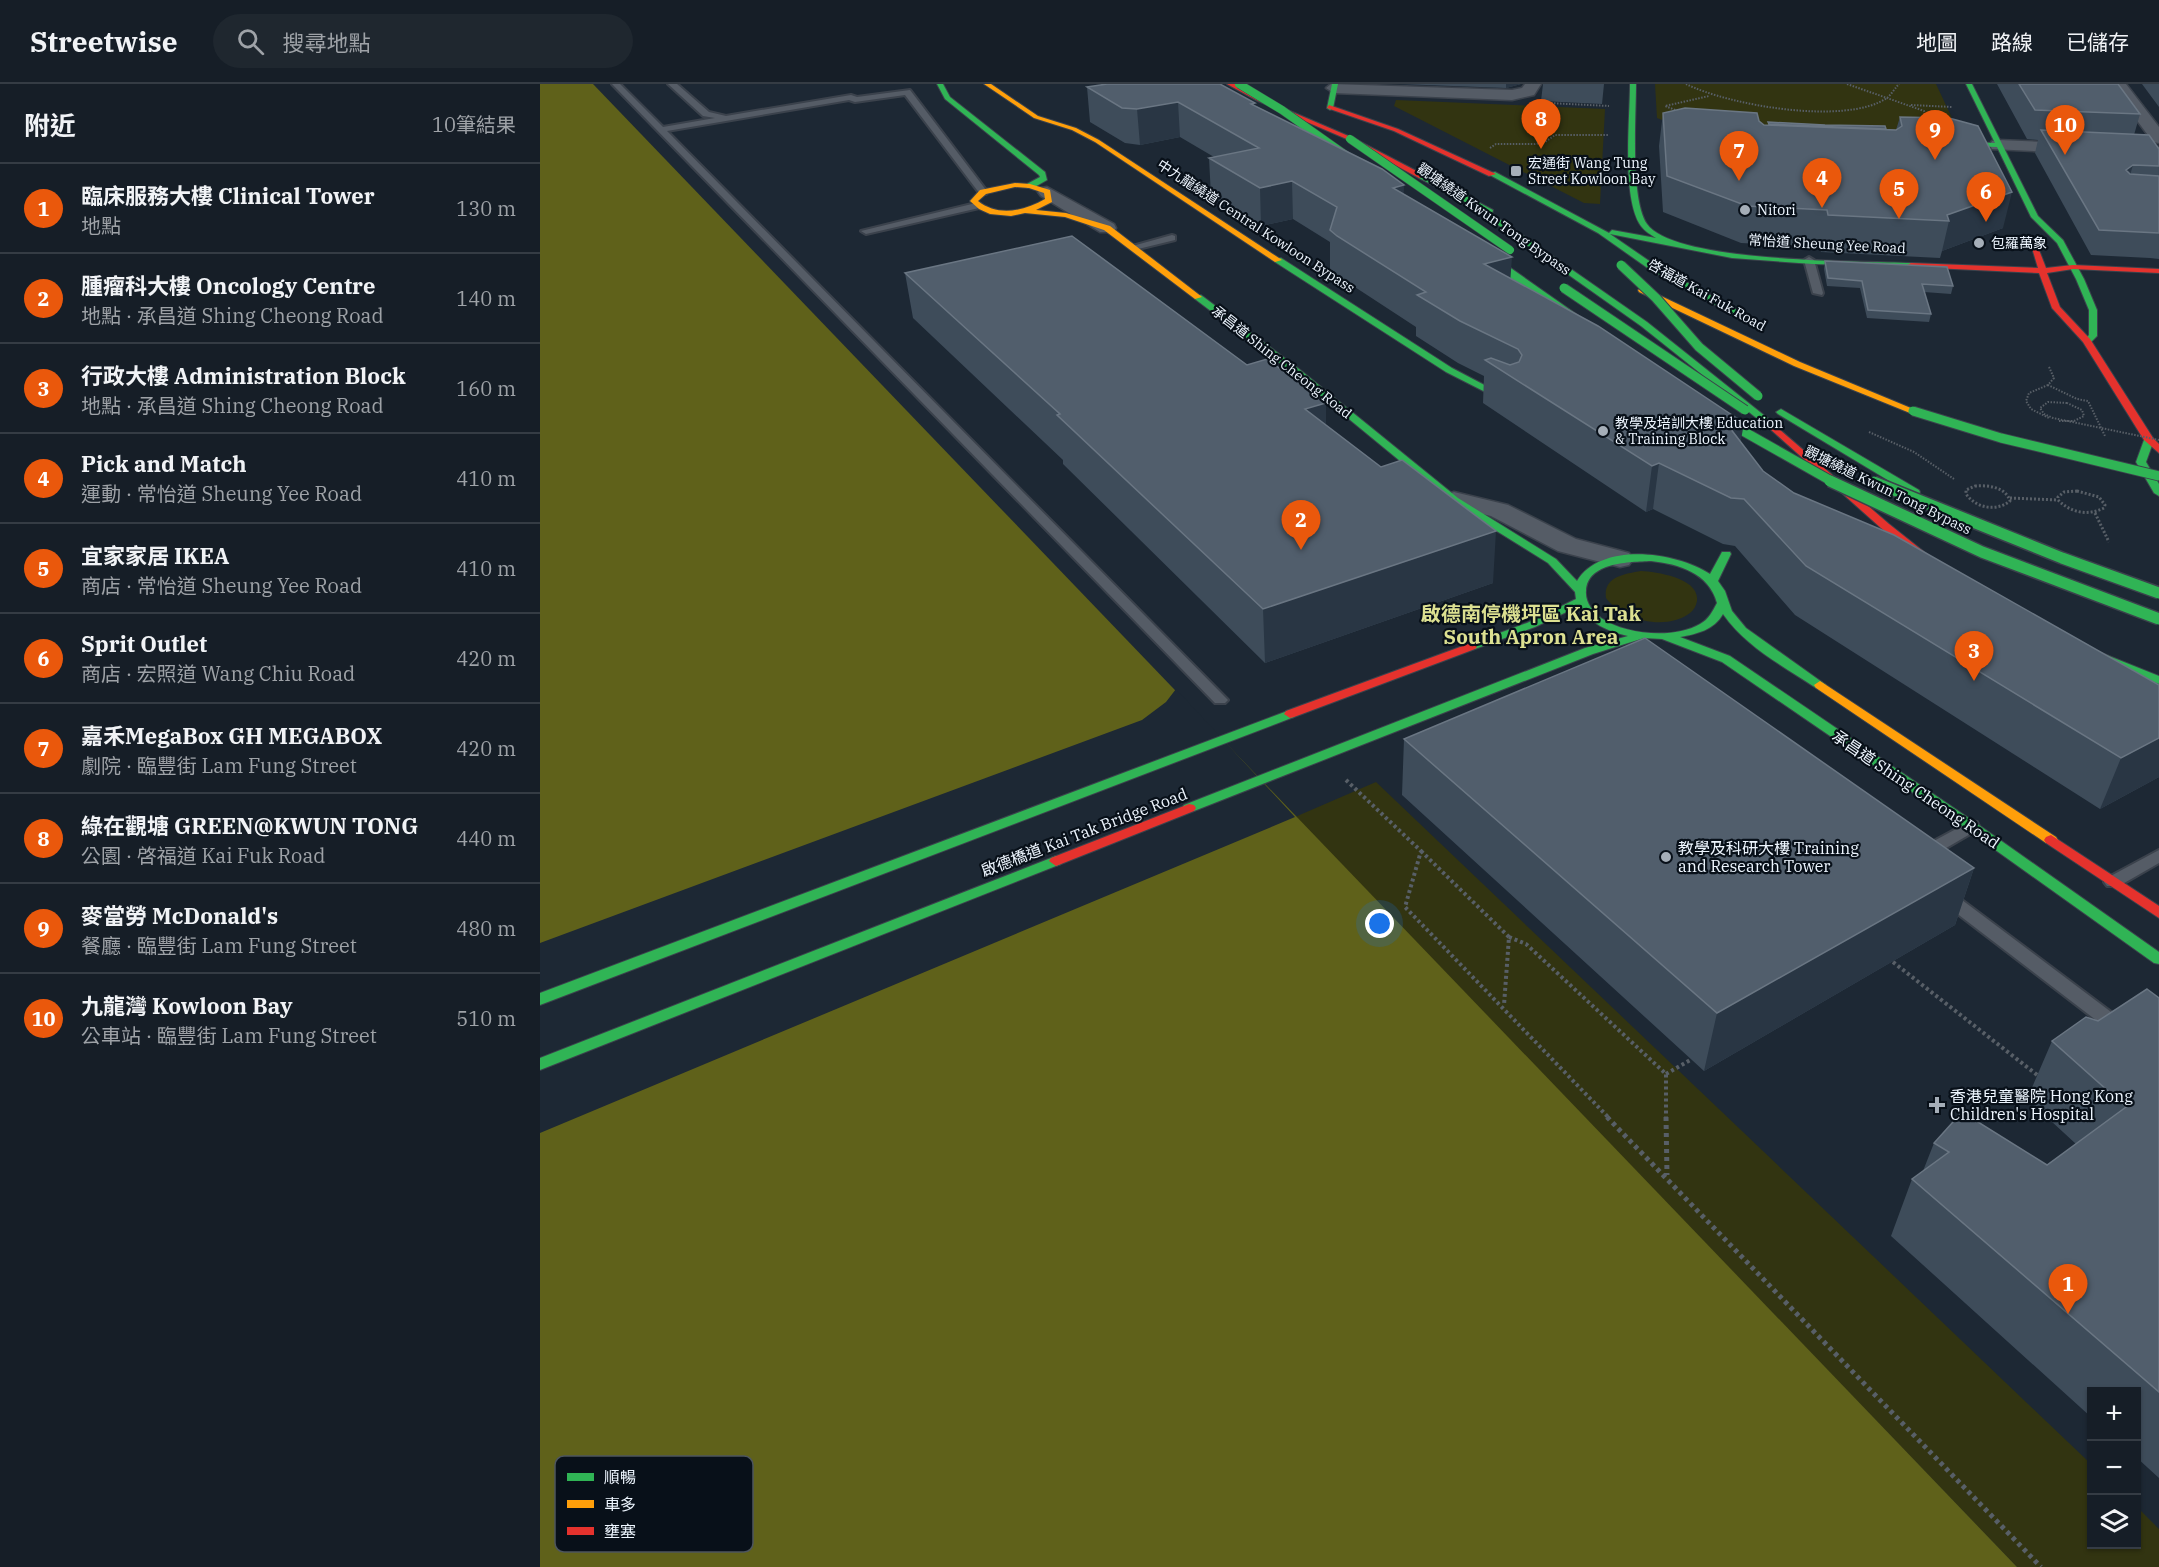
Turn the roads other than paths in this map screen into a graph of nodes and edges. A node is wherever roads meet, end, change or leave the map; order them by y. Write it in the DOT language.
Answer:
graph roads {
  1 [pos="616,84"];
  2 [pos="672,84"];
  3 [pos="940,84"];
  4 [pos="987,84"];
  5 [pos="1239,84"];
  6 [pos="1265,84"];
  7 [pos="1533,84"];
  8 [pos="1634,84"];
  9 [pos="1969,84"];
  10 [pos="1335,86"];
  11 [pos="2123,90"];
  12 [pos="1221,91"];
  13 [pos="2147,96"];
  14 [pos="1313,100"];
  15 [pos="1330,108"];
  16 [pos="1292,113"];
  17 [pos="731,118"];
  18 [pos="1361,120"];
  19 [pos="661,130"];
  20 [pos="2159,138"];
  21 [pos="1928,142"];
  22 [pos="1392,144"];
  23 [pos="1998,145"];
  24 [pos="2159,153"];
  25 [pos="1372,174"];
  26 [pos="1039,189"];
  27 [pos="983,192"];
  28 [pos="1470,202"];
  29 [pos="976,206"];
  30 [pos="1026,211"];
  31 [pos="1107,228"];
  32 [pos="2033,229"];
  33 [pos="866,231"];
  34 [pos="1601,231"];
  35 [pos="1459,236"];
  36 [pos="1172,238"];
  37 [pos="1666,242"];
  38 [pos="1555,244"];
  39 [pos="1134,247"];
  40 [pos="1607,255"];
  41 [pos="1523,259"];
  42 [pos="1809,260"];
  43 [pos="2073,267"];
  44 [pos="2159,271"];
  45 [pos="1611,273"];
  46 [pos="2045,274"];
  47 [pos="1552,279"];
  48 [pos="2080,279"];
  49 [pos="2159,284"];
  50 [pos="1818,293"];
  51 [pos="1758,324"];
  52 [pos="1594,332"];
  53 [pos="2087,341"];
  54 [pos="1506,399"];
  55 [pos="1693,401"];
  56 [pos="2156,444"];
  57 [pos="2131,452"];
  58 [pos="2159,458"];
  59 [pos="1829,459"];
  60 [pos="1847,468"];
  61 [pos="2159,476"];
  62 [pos="2159,493"];
  63 [pos="1454,500"];
  64 [pos="1939,507"];
  65 [pos="1726,554"];
  66 [pos="1620,559"];
  67 [pos="1946,574"];
  68 [pos="1712,581"];
  69 [pos="2159,592"];
  70 [pos="1579,595"];
  71 [pos="1723,603"];
  72 [pos="2159,619"];
  73 [pos="1642,635"];
  74 [pos="1664,636"];
  75 [pos="2085,650"];
  76 [pos="2159,680"];
  77 [pos="1220,700"];
  78 [pos="1971,826"];
  79 [pos="2159,856"];
  80 [pos="1904,865"];
  81 [pos="2113,882"];
  82 [pos="1930,885"];
  83 [pos="2159,913"];
  84 [pos="2159,959"];
  85 [pos="540,999"];
  86 [pos="2159,1058"];
  87 [pos="540,1064"];
  1 -- 19 [label="lane"];
  2 -- 17 [label="lane"];
  3 -- 26 [label="main road"];
  4 -- 54 [label="main road, 中九龍繞道 Central Kowloon Bypass"];
  5 -- 25 [label="main road, bridge"];
  6 -- 41 [label="main road, 觀塘繞道 Kwun Tong Bypass, bridge"];
  7 -- 10 [label="street"];
  8 -- 37 [label="main road, 常怡道 Sheung Yee Road"];
  9 -- 23 [label="main road"];
  10 -- 15 [label="main road"];
  11 -- 13 [label="street"];
  11 -- 20 [label="street"];
  12 -- 16 [label="street"];
  14 -- 15 [label="main road, 啓福道 Kai Fuk Road"];
  15 -- 18 [label="main road, 啓福道 Kai Fuk Road"];
  16 -- 28 [label="main road"];
  17 -- 19 [label="lane"];
  17 -- 27 [label="lane"];
  18 -- 22 [label="main road"];
  18 -- 34 [label="main road, 啓福道 Kai Fuk Road"];
  19 -- 77 [label="lane"];
  21 -- 23 [label="main road"];
  23 -- 24 [label="street"];
  23 -- 32 [label="main road"];
  26 -- 27 [label="main road"];
  26 -- 30 [label="main road"];
  26 -- 31 [label="street, 承昌道 Shing Cheong Road"];
  27 -- 29 [label="main road"];
  28 -- 38 [label="main road"];
  28 -- 67 [label="main road"];
  29 -- 30 [label="main road, 承昌道 Shing Cheong Road"];
  29 -- 33 [label="lane"];
  30 -- 31 [label="main road, 承昌道 Shing Cheong Road"];
  31 -- 39 [label="main road, 承昌道 Shing Cheong Road"];
  32 -- 43 [label="main road"];
  32 -- 46 [label="main road"];
  34 -- 37 [label="main road"];
  34 -- 51 [label="main road, 啓福道 Kai Fuk Road"];
  35 -- 52 [label="main road, bridge"];
  36 -- 39 [label="lane"];
  37 -- 42 [label="main road, 常怡道 Sheung Yee Road"];
  39 -- 63 [label="main road, 承昌道 Shing Cheong Road"];
  40 -- 64 [label="main road, bridge"];
  42 -- 46 [label="main road, 常怡道 Sheung Yee Road"];
  42 -- 50 [label="lane"];
  43 -- 44 [label="main road, 常怡道 Sheung Yee Road"];
  43 -- 46 [label="main road, 常怡道 Sheung Yee Road"];
  43 -- 48 [label="main road"];
  45 -- 61 [label="main road, 啓福道 Kai Fuk Road, bridge"];
  46 -- 48 [label="main road, 常怡道 Sheung Yee Road"];
  46 -- 53 [label="main road"];
  47 -- 59 [label="main road, 觀塘繞道 Kwun Tong Bypass, bridge"];
  48 -- 49 [label="main road, 常怡道 Sheung Yee Road"];
  48 -- 53 [label="main road"];
  53 -- 56 [label="main road"];
  55 -- 72 [label="main road, 觀塘繞道 Kwun Tong Bypass, bridge"];
  56 -- 62 [label="main road"];
  57 -- 58 [label="main road"];
  60 -- 64 [label="main road, 觀塘繞道 Kwun Tong Bypass, bridge"];
  63 -- 66 [label="street, 承昌道 Shing Cheong Road"];
  63 -- 70 [label="main road, 承昌道 Shing Cheong Road"];
  64 -- 69 [label="main road, 觀塘繞道 Kwun Tong Bypass, bridge"];
  65 -- 68 [label="main road"];
  66 -- 68 [label="main road, 承昌道 Shing Cheong Road"];
  66 -- 70 [label="main road, 承昌道 Shing Cheong Road"];
  68 -- 71 [label="main road, 承昌道 Shing Cheong Road"];
  70 -- 73 [label="main road, 承昌道 Shing Cheong Road"];
  70 -- 85 [label="main road"];
  71 -- 74 [label="main road, 承昌道 Shing Cheong Road"];
  71 -- 81 [label="main road, 承昌道 Shing Cheong Road"];
  73 -- 74 [label="main road, 承昌道 Shing Cheong Road"];
  73 -- 87 [label="main road, 啟德橋道 Kai Tak Bridge Road"];
  74 -- 78 [label="main road, 承昌道 Shing Cheong Road"];
  75 -- 76 [label="main road"];
  78 -- 80 [label="lane"];
  78 -- 84 [label="main road, 承昌道 Shing Cheong Road"];
  79 -- 81 [label="lane"];
  81 -- 83 [label="main road, 承昌道 Shing Cheong Road"];
  82 -- 86 [label="lane"];
}
